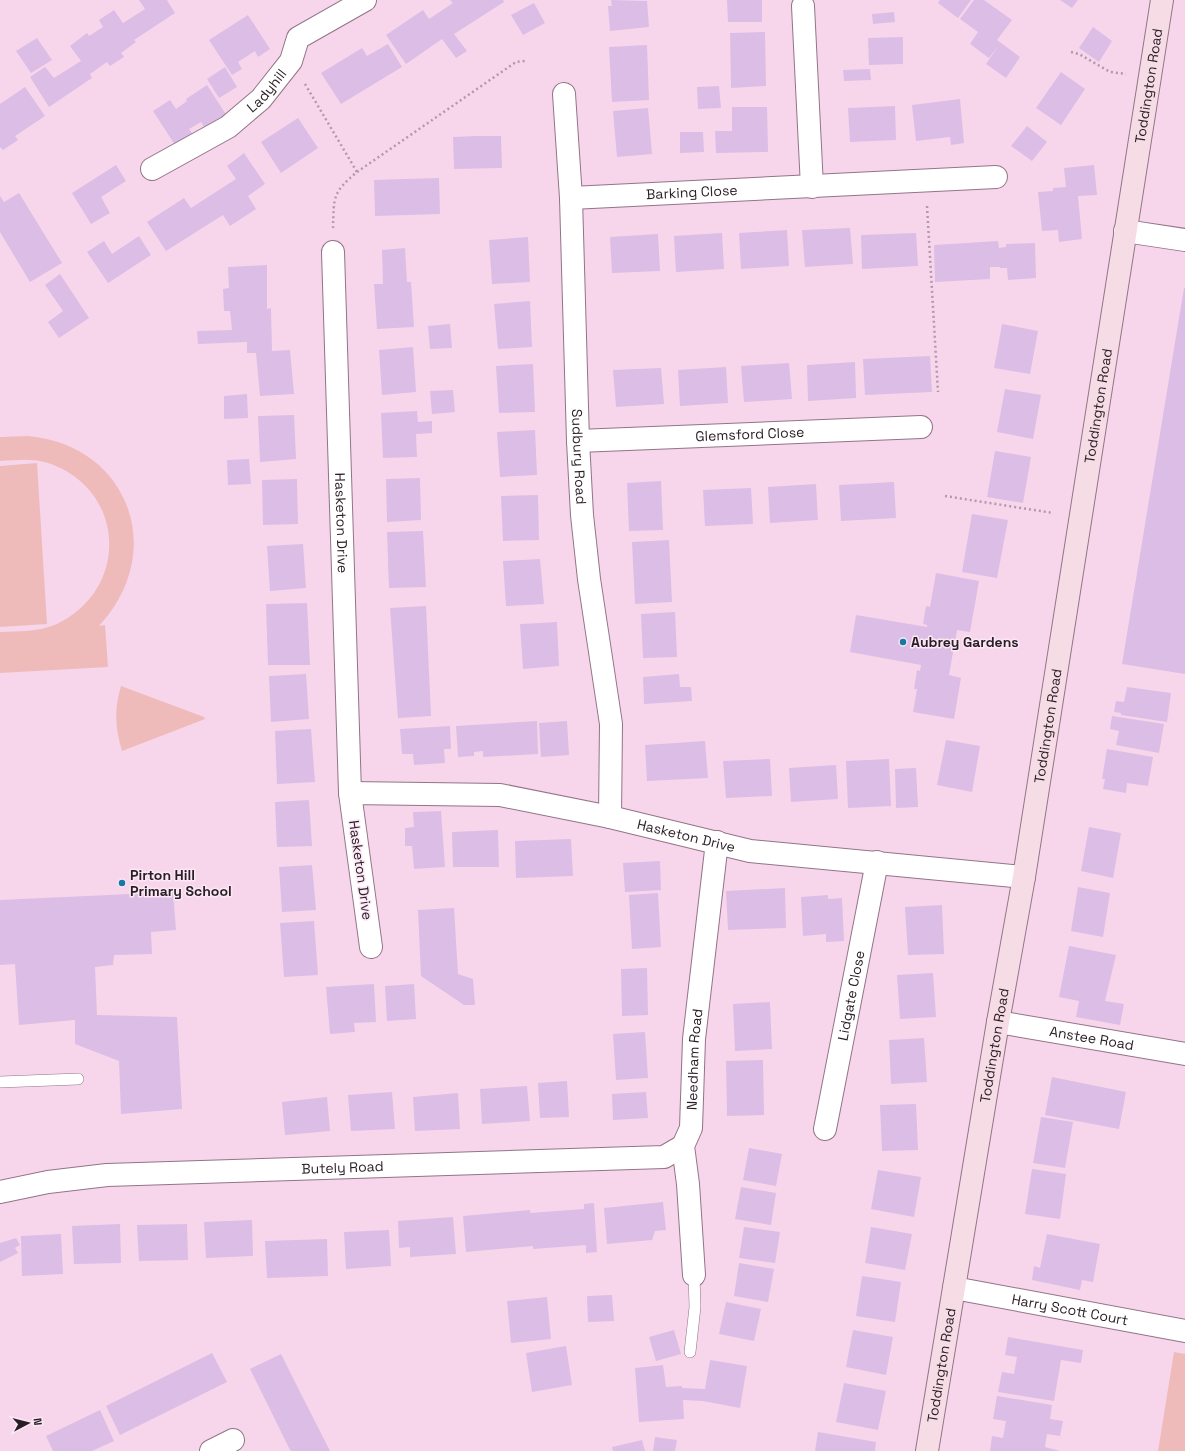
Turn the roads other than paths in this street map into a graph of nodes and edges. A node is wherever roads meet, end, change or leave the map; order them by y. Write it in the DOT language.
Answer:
graph roads {
  1 [pos="365,0"];
  2 [pos="1162,0"];
  3 [pos="803,6"];
  4 [pos="564,94"];
  5 [pos="152,169"];
  6 [pos="996,177"];
  7 [pos="812,187"];
  8 [pos="571,198"];
  9 [pos="1125,231"];
  10 [pos="1185,240"];
  11 [pos="333,252"];
  12 [pos="921,427"];
  13 [pos="578,441"];
  14 [pos="350,793"];
  15 [pos="610,817"];
  16 [pos="717,842"];
  17 [pos="877,862"];
  18 [pos="1024,877"];
  19 [pos="371,947"];
  20 [pos="998,1022"];
  21 [pos="1185,1054"];
  22 [pos="78,1079"];
  23 [pos="0,1082"];
  24 [pos="825,1129"];
  25 [pos="683,1146"];
  26 [pos="0,1192"];
  27 [pos="694,1275"];
  28 [pos="954,1288"];
  29 [pos="1185,1331"];
  30 [pos="690,1352"];
  31 [pos="233,1440"];
  32 [pos="211,1451"];
  33 [pos="928,1451"];
  1 -- 5 [label="street, Ladyhill"];
  2 -- 9 [label="main road, Toddington Road"];
  3 -- 7 [label="street"];
  4 -- 8 [label="street, Sudbury Road"];
  6 -- 7 [label="street, Barking Close"];
  7 -- 8 [label="street, Barking Close"];
  8 -- 13 [label="street, Sudbury Road"];
  9 -- 10 [label="street"];
  9 -- 18 [label="main road, Toddington Road"];
  11 -- 14 [label="street, Hasketon Drive"];
  12 -- 13 [label="street, Glemsford Close"];
  13 -- 15 [label="street, Sudbury Road"];
  14 -- 15 [label="street, Hasketon Drive"];
  14 -- 19 [label="street, Hasketon Drive"];
  15 -- 16 [label="street, Hasketon Drive"];
  16 -- 17 [label="street, Hasketon Drive"];
  16 -- 25 [label="street, Needham Road"];
  17 -- 18 [label="street, Hasketon Drive"];
  17 -- 24 [label="street, Lidgate Close"];
  18 -- 20 [label="main road, Toddington Road"];
  20 -- 21 [label="street, Anstee Road"];
  20 -- 28 [label="main road, Toddington Road"];
  22 -- 23 [label="lane"];
  25 -- 26 [label="street, Butely Road"];
  25 -- 27 [label="street"];
  27 -- 30 [label="lane"];
  28 -- 29 [label="street, Harry Scott Court"];
  28 -- 33 [label="main road, Toddington Road"];
  31 -- 32 [label="street"];
}
